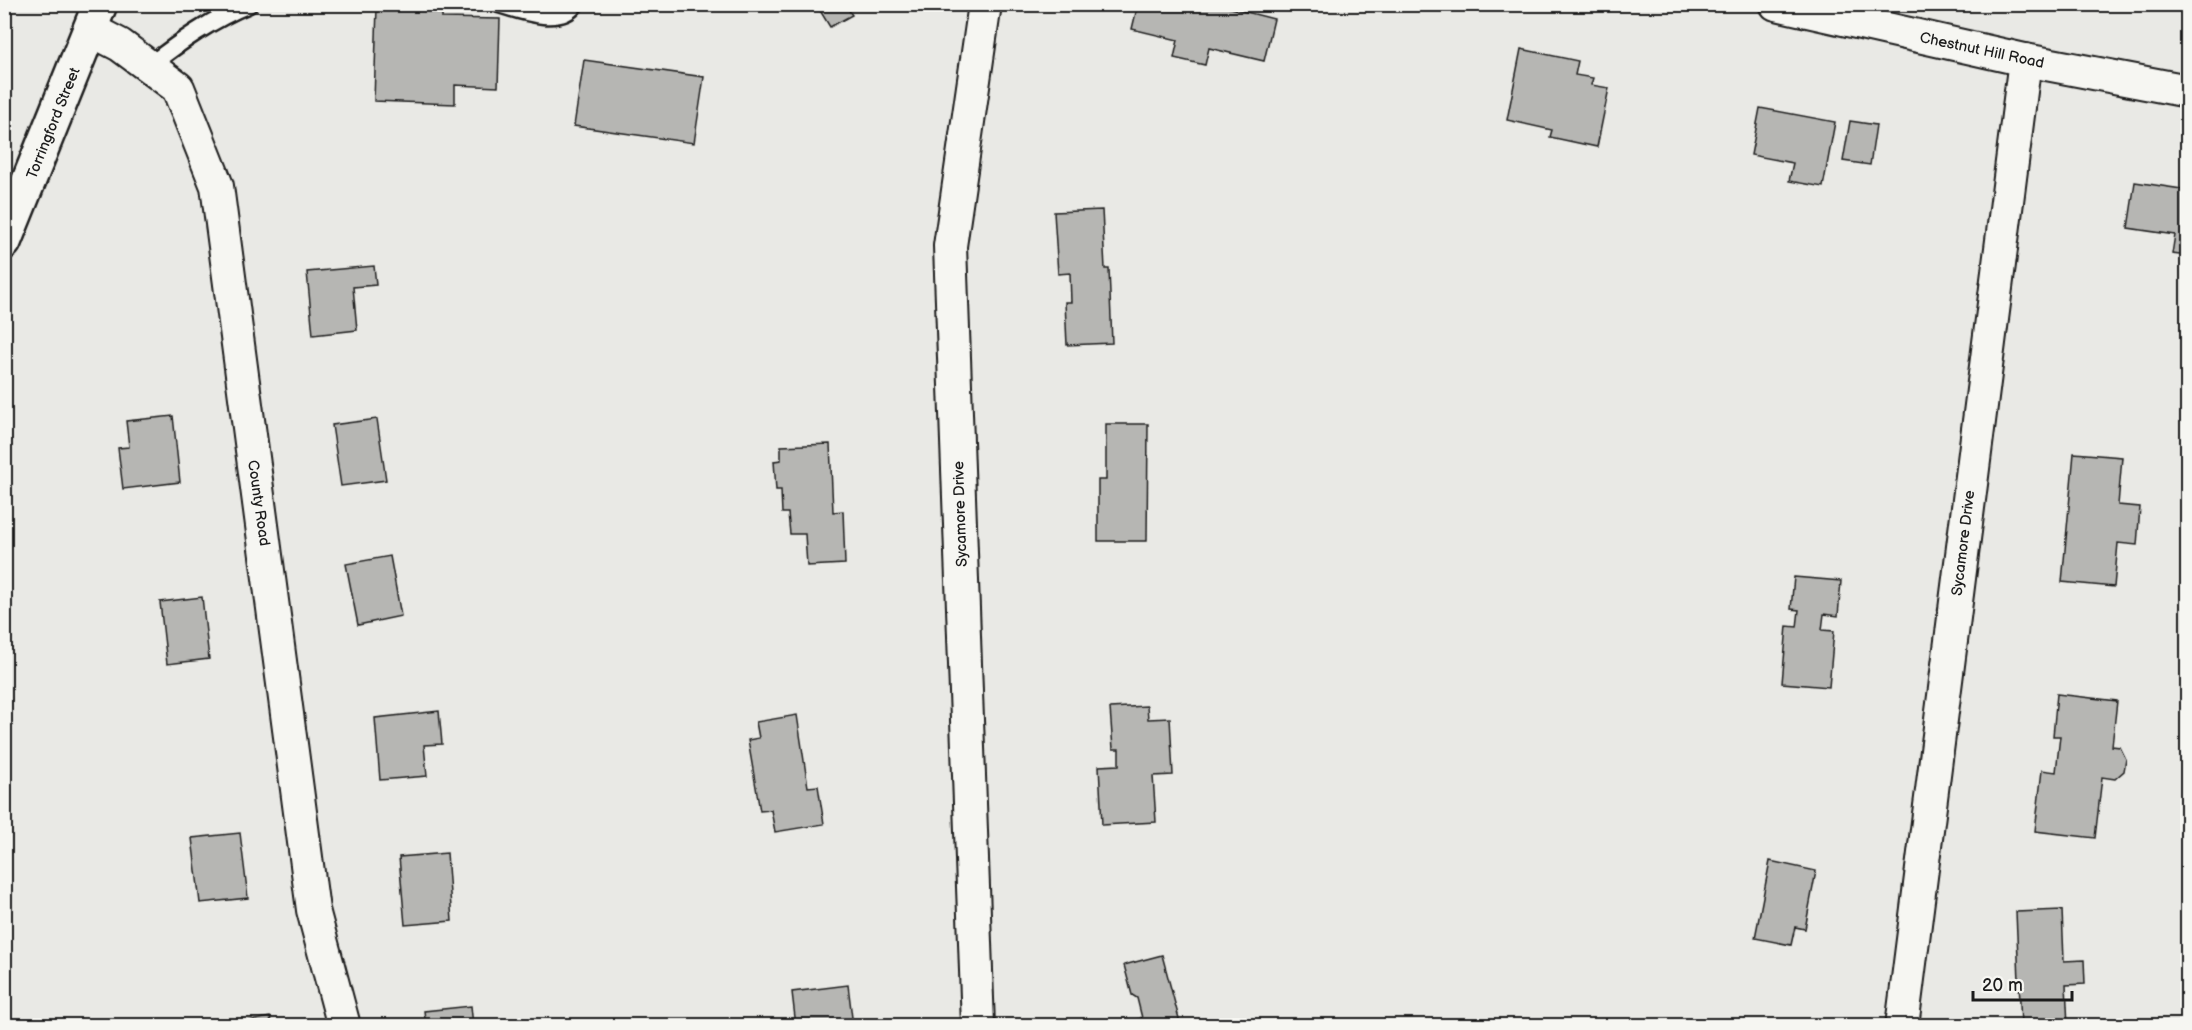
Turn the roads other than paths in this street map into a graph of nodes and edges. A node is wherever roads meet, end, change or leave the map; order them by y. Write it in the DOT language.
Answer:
graph roads {
  1 [pos="249,4"];
  2 [pos="499,4"];
  3 [pos="575,4"];
  4 [pos="985,4"];
  5 [pos="1776,4"];
  6 [pos="96,17"];
  7 [pos="2025,60"];
  8 [pos="149,66"];
  9 [pos="2187,91"];
  10 [pos="4,242"];
  11 [pos="344,1026"];
  12 [pos="978,1026"];
  13 [pos="1902,1026"];
  1 -- 8 [label="lane"];
  2 -- 3 [label="lane"];
  4 -- 12 [label="street, Sycamore Drive"];
  5 -- 7 [label="street, Chestnut Hill Road"];
  6 -- 8 [label="street, County Road"];
  6 -- 10 [label="main road, Torringford Street"];
  7 -- 9 [label="street, Chestnut Hill Road"];
  7 -- 13 [label="street, Sycamore Drive"];
  8 -- 11 [label="street, County Road"];
}
